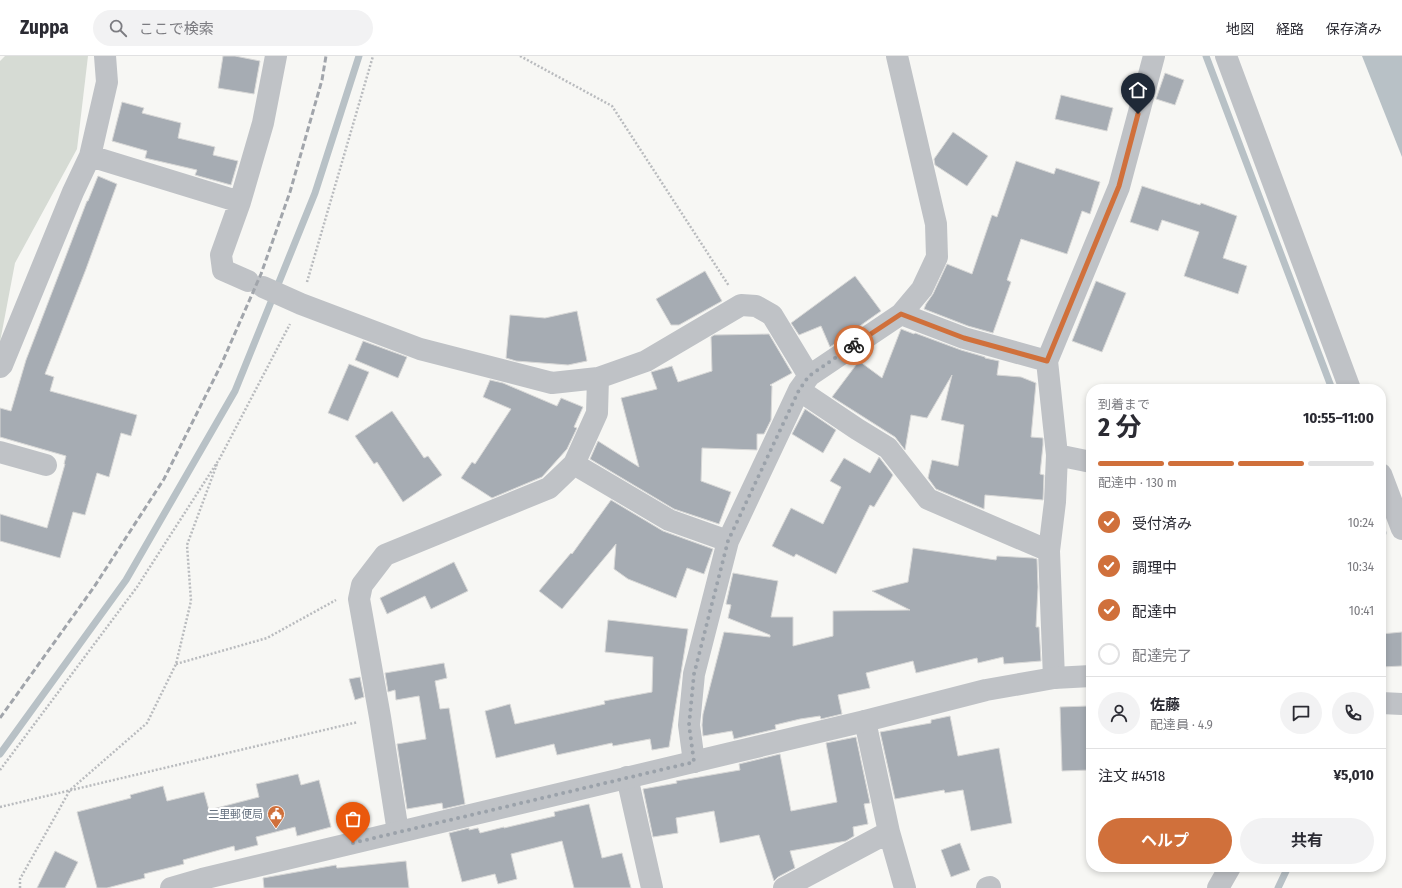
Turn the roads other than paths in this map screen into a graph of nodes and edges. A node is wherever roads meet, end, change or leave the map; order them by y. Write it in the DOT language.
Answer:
graph roads {
  1 [pos="105,56"];
  2 [pos="276,56"];
  3 [pos="897,56"];
  4 [pos="1154,56"];
  5 [pos="1226,56"];
  6 [pos="90,156"];
  7 [pos="240,202"];
  8 [pos="901,314"];
  9 [pos="1047,361"];
  10 [pos="0,367"];
  11 [pos="598,378"];
  12 [pos="804,383"];
  13 [pos="1348,384"];
  14 [pos="0,452"];
  15 [pos="1056,455"];
  16 [pos="1086,461"];
  17 [pos="574,464"];
  18 [pos="46,465"];
  19 [pos="1387,508"];
  20 [pos="1402,528"];
  21 [pos="728,541"];
  22 [pos="1049,551"];
  23 [pos="1086,676"];
  24 [pos="1054,678"];
  25 [pos="1386,703"];
  26 [pos="1402,704"];
  27 [pos="865,721"];
  28 [pos="694,762"];
  29 [pos="627,778"];
  30 [pos="398,832"];
  31 [pos="889,832"];
  32 [pos="1227,872"];
  33 [pos="647,885"];
  34 [pos="171,888"];
  35 [pos="784,888"];
  36 [pos="904,888"];
  37 [pos="1218,888"];
  1 -- 6 [label="street"];
  2 -- 7 [label="street"];
  3 -- 8 [label="street"];
  4 -- 9 [label="street"];
  5 -- 13 [label="street"];
  6 -- 7 [label="street"];
  6 -- 10 [label="street"];
  7 -- 11 [label="street"];
  8 -- 9 [label="street"];
  8 -- 12 [label="street"];
  9 -- 15 [label="street"];
  11 -- 12 [label="street"];
  11 -- 17 [label="street"];
  12 -- 21 [label="street"];
  12 -- 22 [label="street"];
  14 -- 18 [label="street"];
  15 -- 16 [label="street"];
  15 -- 22 [label="street"];
  17 -- 21 [label="street"];
  17 -- 30 [label="street"];
  19 -- 20 [label="street"];
  21 -- 28 [label="street"];
  22 -- 24 [label="street"];
  23 -- 24 [label="street"];
  24 -- 27 [label="street"];
  25 -- 26 [label="street"];
  27 -- 28 [label="street"];
  27 -- 31 [label="street"];
  28 -- 29 [label="street"];
  29 -- 30 [label="street"];
  29 -- 33 [label="street"];
  30 -- 34 [label="street"];
  31 -- 35 [label="street"];
  31 -- 36 [label="street"];
  32 -- 37 [label="street"];
}
